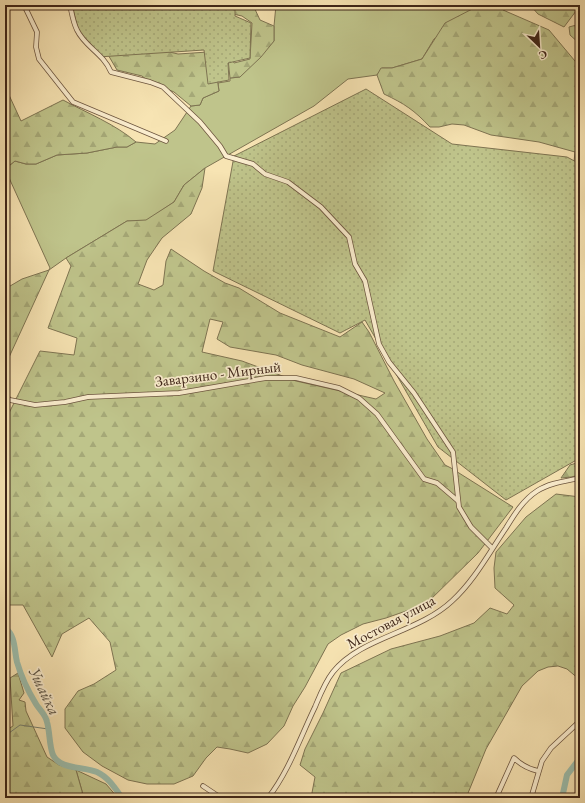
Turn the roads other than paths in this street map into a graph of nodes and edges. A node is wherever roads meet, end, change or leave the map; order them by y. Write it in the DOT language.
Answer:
graph roads {
  1 [pos="24,5"];
  2 [pos="70,5"];
  3 [pos="166,140"];
  4 [pos="5,396"];
  5 [pos="580,478"];
  6 [pos="458,501"];
  7 [pos="492,548"];
  8 [pos="580,721"];
  9 [pos="538,771"];
  10 [pos="203,786"];
  11 [pos="221,798"];
  12 [pos="268,798"];
  13 [pos="496,798"];
  14 [pos="531,798"];
  1 -- 3 [label="street"];
  2 -- 6 [label="street"];
  4 -- 6 [label="street, Заварзино - Мирный"];
  5 -- 7 [label="street, Мостовая улица"];
  6 -- 7 [label="street"];
  7 -- 12 [label="street, Мостовая улица"];
  8 -- 9 [label="street"];
  9 -- 13 [label="street"];
  9 -- 14 [label="street"];
  10 -- 11 [label="street"];
}
